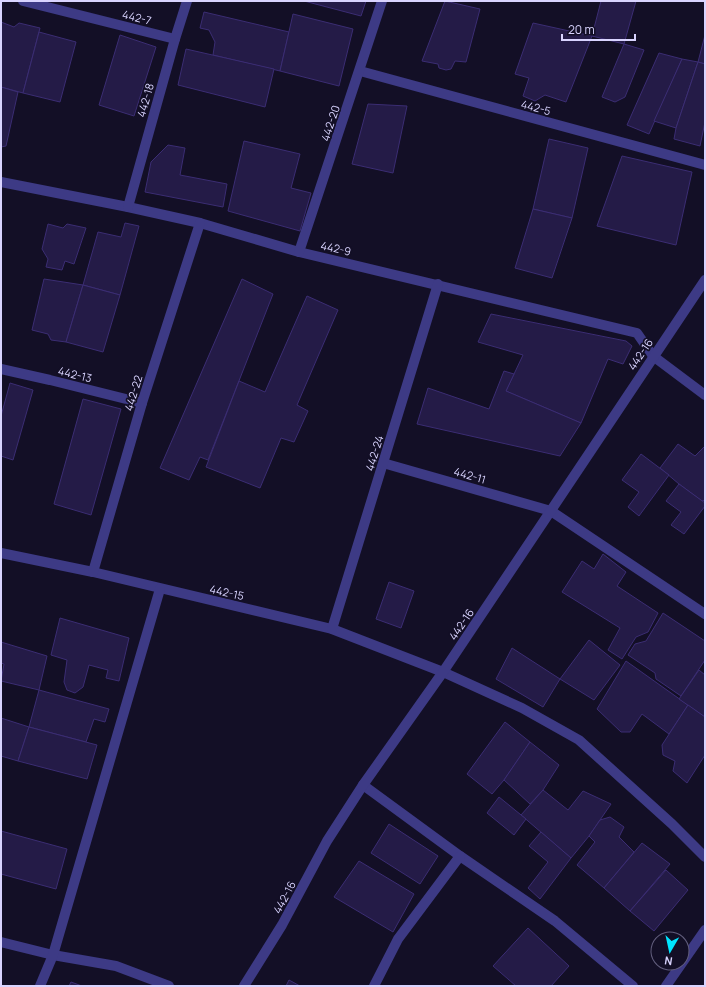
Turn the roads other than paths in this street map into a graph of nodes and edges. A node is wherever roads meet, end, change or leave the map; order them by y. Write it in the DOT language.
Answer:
graph roads {
  1 [pos="23,1"];
  2 [pos="187,1"];
  3 [pos="382,1"];
  4 [pos="175,39"];
  5 [pos="360,71"];
  6 [pos="705,165"];
  7 [pos="1,182"];
  8 [pos="128,207"];
  9 [pos="200,223"];
  10 [pos="299,252"];
  11 [pos="705,280"];
  12 [pos="438,284"];
  13 [pos="653,356"];
  14 [pos="1,369"];
  15 [pos="705,395"];
  16 [pos="142,403"];
  17 [pos="383,463"];
  18 [pos="551,511"];
  19 [pos="1,553"];
  20 [pos="93,572"];
  21 [pos="160,589"];
  22 [pos="705,614"];
  23 [pos="332,629"];
  24 [pos="443,672"];
  25 [pos="363,785"];
  26 [pos="460,856"];
  27 [pos="705,857"];
  28 [pos="705,930"];
  29 [pos="1,942"];
  30 [pos="53,955"];
  31 [pos="40,986"];
  32 [pos="169,986"];
  33 [pos="244,986"];
  34 [pos="374,986"];
  35 [pos="633,986"];
  36 [pos="666,986"];
  1 -- 4 [label="street, 442-7"];
  2 -- 4 [label="street, 442-18"];
  3 -- 5 [label="street, 442-20"];
  4 -- 8 [label="street, 442-18"];
  5 -- 6 [label="street, 442-5"];
  5 -- 10 [label="street, 442-20"];
  7 -- 8 [label="street, 442-9"];
  8 -- 9 [label="street, 442-9"];
  9 -- 10 [label="street, 442-9"];
  9 -- 16 [label="street, 442-22"];
  10 -- 12 [label="street, 442-9"];
  11 -- 13 [label="street, 442-16"];
  12 -- 13 [label="street, 442-9"];
  12 -- 17 [label="street, 442-24"];
  13 -- 15 [label="street, 442-9"];
  13 -- 18 [label="street, 442-16"];
  14 -- 16 [label="street, 442-13"];
  16 -- 20 [label="street, 442-22"];
  17 -- 18 [label="street, 442-11"];
  17 -- 23 [label="street, 442-24"];
  18 -- 22 [label="street, 442-11"];
  18 -- 24 [label="street, 442-16"];
  19 -- 20 [label="street, 442-15"];
  20 -- 21 [label="street, 442-15"];
  21 -- 23 [label="street, 442-15"];
  21 -- 30 [label="street"];
  23 -- 24 [label="street, 442-15"];
  24 -- 25 [label="street, 442-16"];
  24 -- 27 [label="street, 442-15"];
  25 -- 26 [label="street"];
  25 -- 33 [label="street, 442-16"];
  26 -- 34 [label="street"];
  26 -- 35 [label="street"];
  28 -- 36 [label="street"];
  29 -- 30 [label="street"];
  30 -- 31 [label="street"];
  30 -- 32 [label="street"];
}
